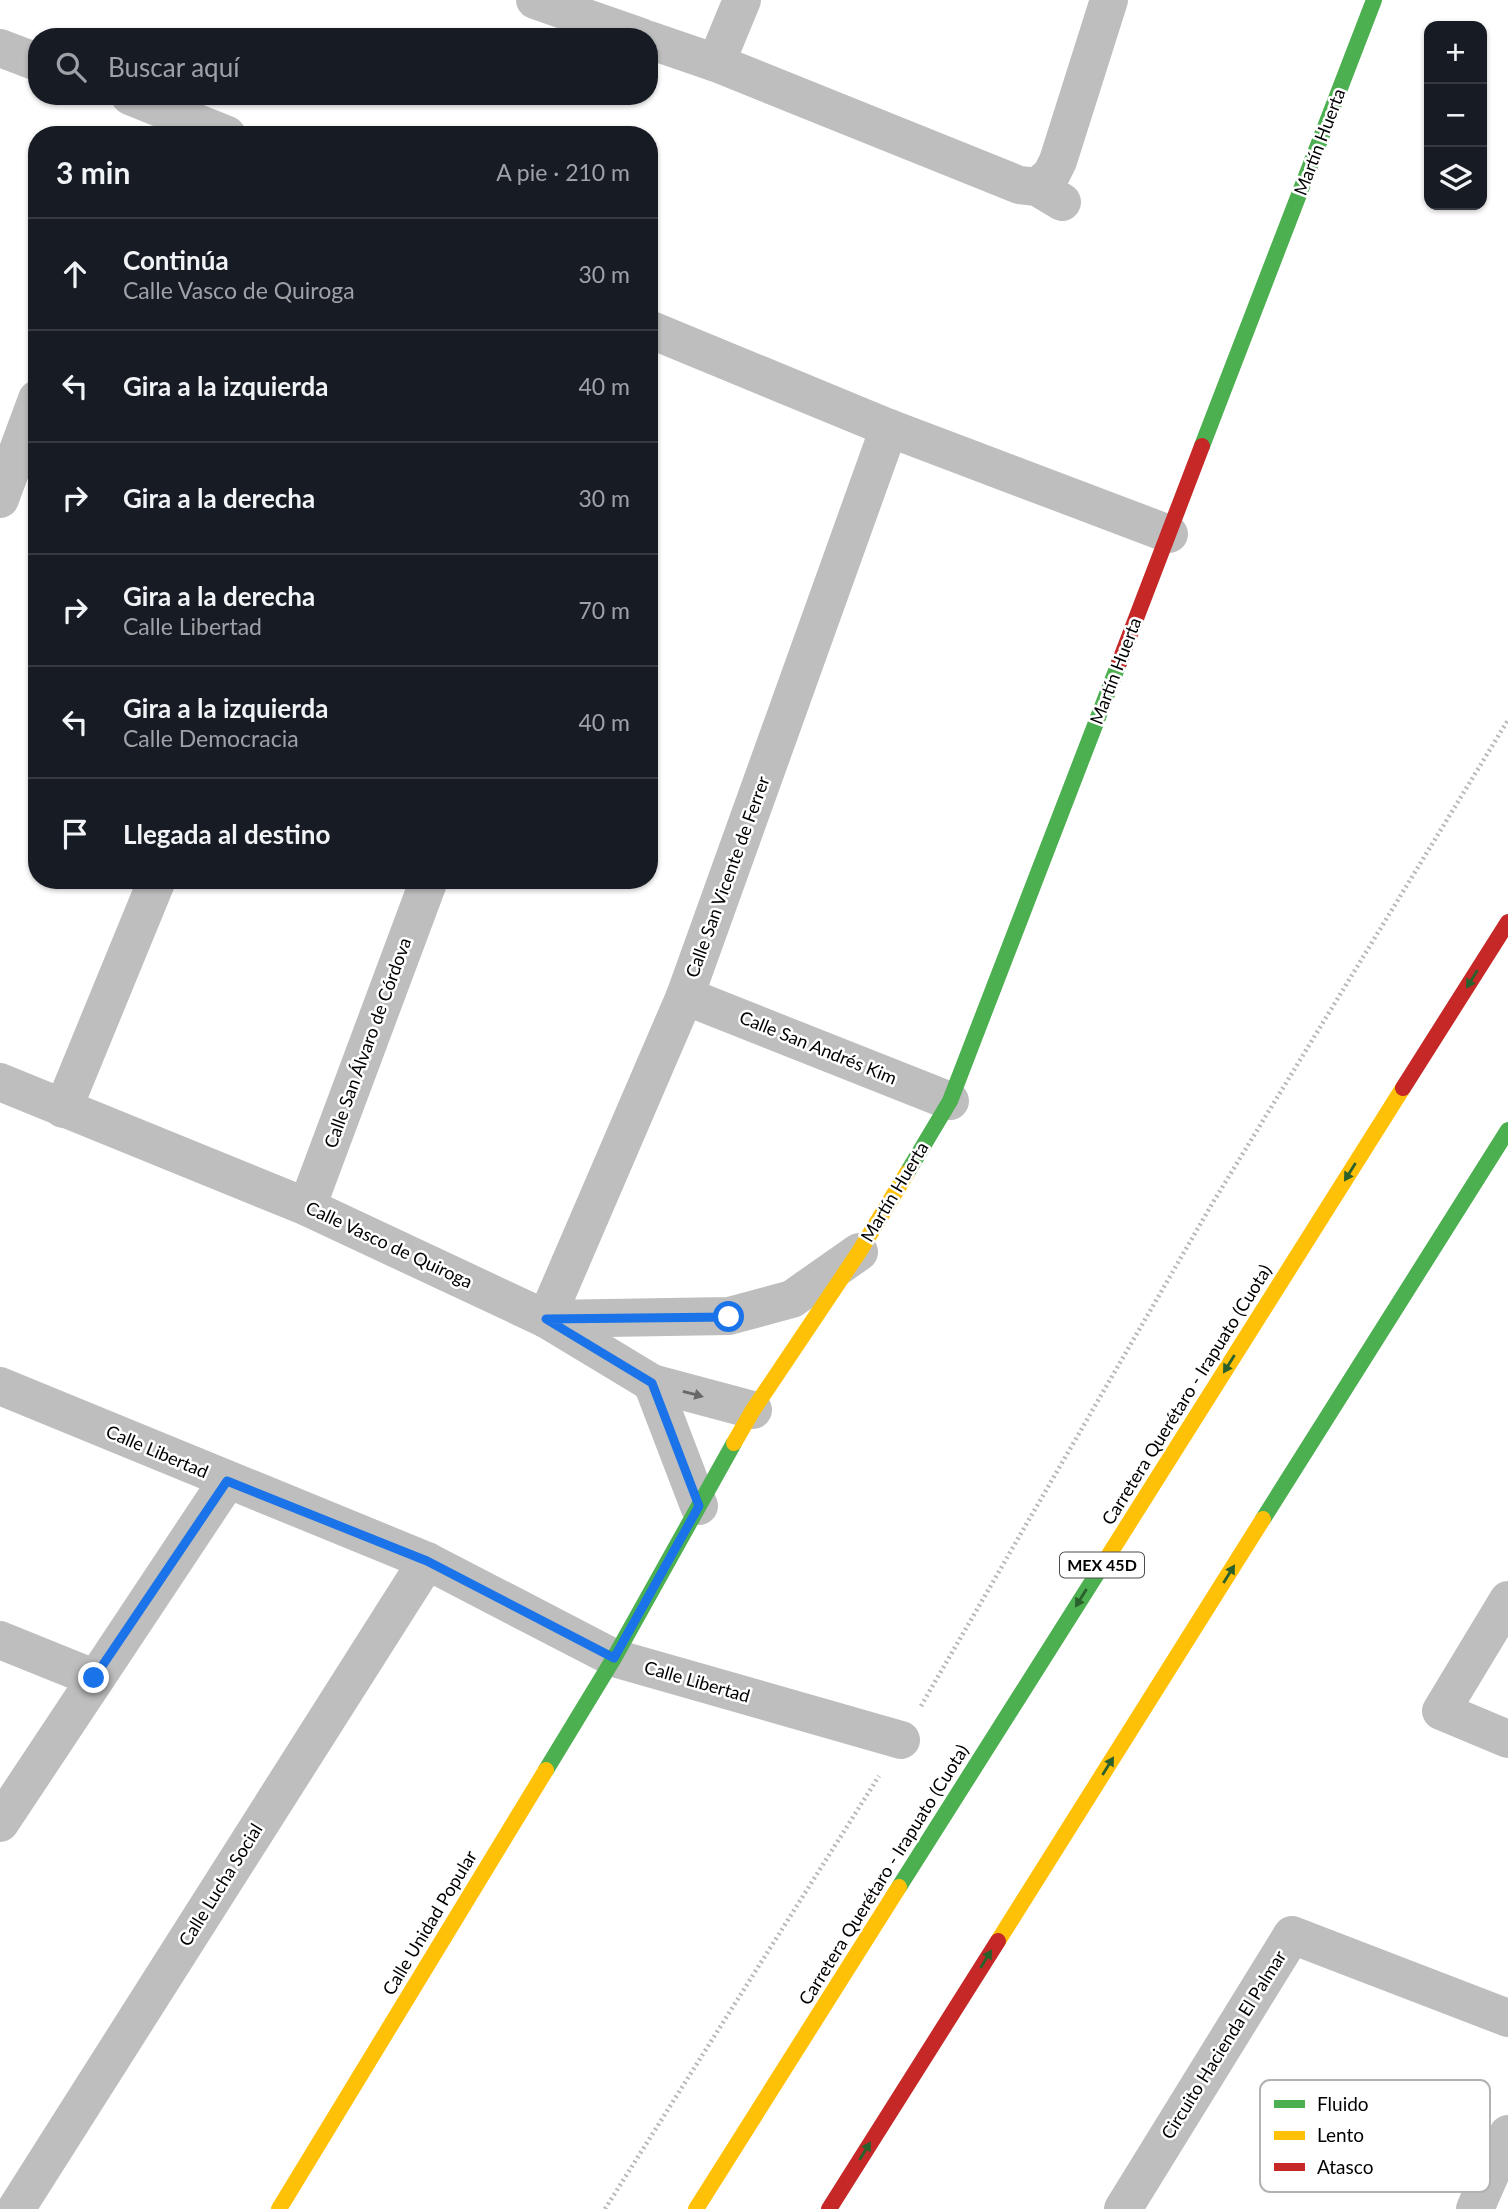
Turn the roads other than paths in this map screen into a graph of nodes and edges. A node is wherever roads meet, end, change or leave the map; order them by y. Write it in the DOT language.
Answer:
graph roads {
  1 [pos="535,0"];
  2 [pos="742,0"];
  3 [pos="1109,0"];
  4 [pos="1374,0"];
  5 [pos="615,28"];
  6 [pos="658,43"];
  7 [pos="0,48"];
  8 [pos="28,59"];
  9 [pos="716,63"];
  10 [pos="142,112"];
  11 [pos="194,126"];
  12 [pos="658,333"];
  13 [pos="28,423"];
  14 [pos="889,428"];
  15 [pos="0,499"];
  16 [pos="1169,534"];
  17 [pos="153,889"];
  18 [pos="426,889"];
  19 [pos="1508,922"];
  20 [pos="685,996"];
  21 [pos="0,1082"];
  22 [pos="950,1101"];
  23 [pos="63,1109"];
  24 [pos="1508,1130"];
  25 [pos="307,1207"];
  26 [pos="859,1252"];
  27 [pos="792,1299"];
  28 [pos="546,1319"];
  29 [pos="652,1383"];
  30 [pos="0,1386"];
  31 [pos="753,1410"];
  32 [pos="227,1481"];
  33 [pos="699,1506"];
  34 [pos="427,1561"];
  35 [pos="1508,1600"];
  36 [pos="0,1640"];
  37 [pos="614,1658"];
  38 [pos="94,1678"];
  39 [pos="1508,1739"];
  40 [pos="901,1740"];
  41 [pos="0,1823"];
  42 [pos="1508,2018"];
  43 [pos="1508,2134"];
  44 [pos="1490,2175"];
  45 [pos="1482,2192"];
  46 [pos="16,2209"];
  47 [pos="279,2209"];
  48 [pos="696,2209"];
  49 [pos="829,2209"];
  50 [pos="1123,2209"];
  51 [pos="1475,2209"];
  1 -- 5 [label="street"];
  2 -- 9 [label="street"];
  3 -- 9 [label="street"];
  4 -- 16 [label="main road, Martín Huerta"];
  6 -- 9 [label="street"];
  7 -- 8 [label="street"];
  10 -- 11 [label="street"];
  12 -- 14 [label="street"];
  13 -- 15 [label="street"];
  14 -- 16 [label="street"];
  14 -- 20 [label="street, Calle San Vicente de Ferrer"];
  16 -- 22 [label="main road, Martín Huerta"];
  17 -- 23 [label="street"];
  18 -- 25 [label="street, Calle San Álvaro de Córdova"];
  19 -- 48 [label="main road, Carretera Querétaro - Irapuato (Cuota) / MEX 45D, one-way"];
  20 -- 22 [label="street, Calle San Andrés Kim"];
  20 -- 28 [label="street, Calle San Vicente de Ferrer"];
  21 -- 23 [label="street, Calle Vasco de Quiroga"];
  22 -- 26 [label="main road, Martín Huerta"];
  23 -- 25 [label="street, Calle Vasco de Quiroga"];
  49 -- 24 [label="main road, one-way"];
  25 -- 28 [label="street, Calle Vasco de Quiroga"];
  26 -- 27 [label="street, Martín Huerta"];
  26 -- 31 [label="main road, Calle Unidad Popular"];
  27 -- 28 [label="street, Calle Vasco de Quiroga"];
  28 -- 29 [label="street"];
  29 -- 31 [label="street, one-way"];
  29 -- 33 [label="street"];
  30 -- 32 [label="street, Calle Libertad"];
  31 -- 33 [label="main road, Calle Unidad Popular"];
  32 -- 34 [label="street, Calle Libertad"];
  32 -- 38 [label="street"];
  33 -- 37 [label="main road, Calle Unidad Popular"];
  34 -- 37 [label="street, Calle Libertad"];
  34 -- 46 [label="street, Calle Lucha Social"];
  35 -- 39 [label="street"];
  36 -- 38 [label="street"];
  37 -- 40 [label="street, Calle Libertad"];
  37 -- 47 [label="main road, Calle Unidad Popular"];
  38 -- 41 [label="street"];
  42 -- 50 [label="street, Circuito Hacienda El Palmar"];
  43 -- 44 [label="street"];
  45 -- 51 [label="street"];
}
